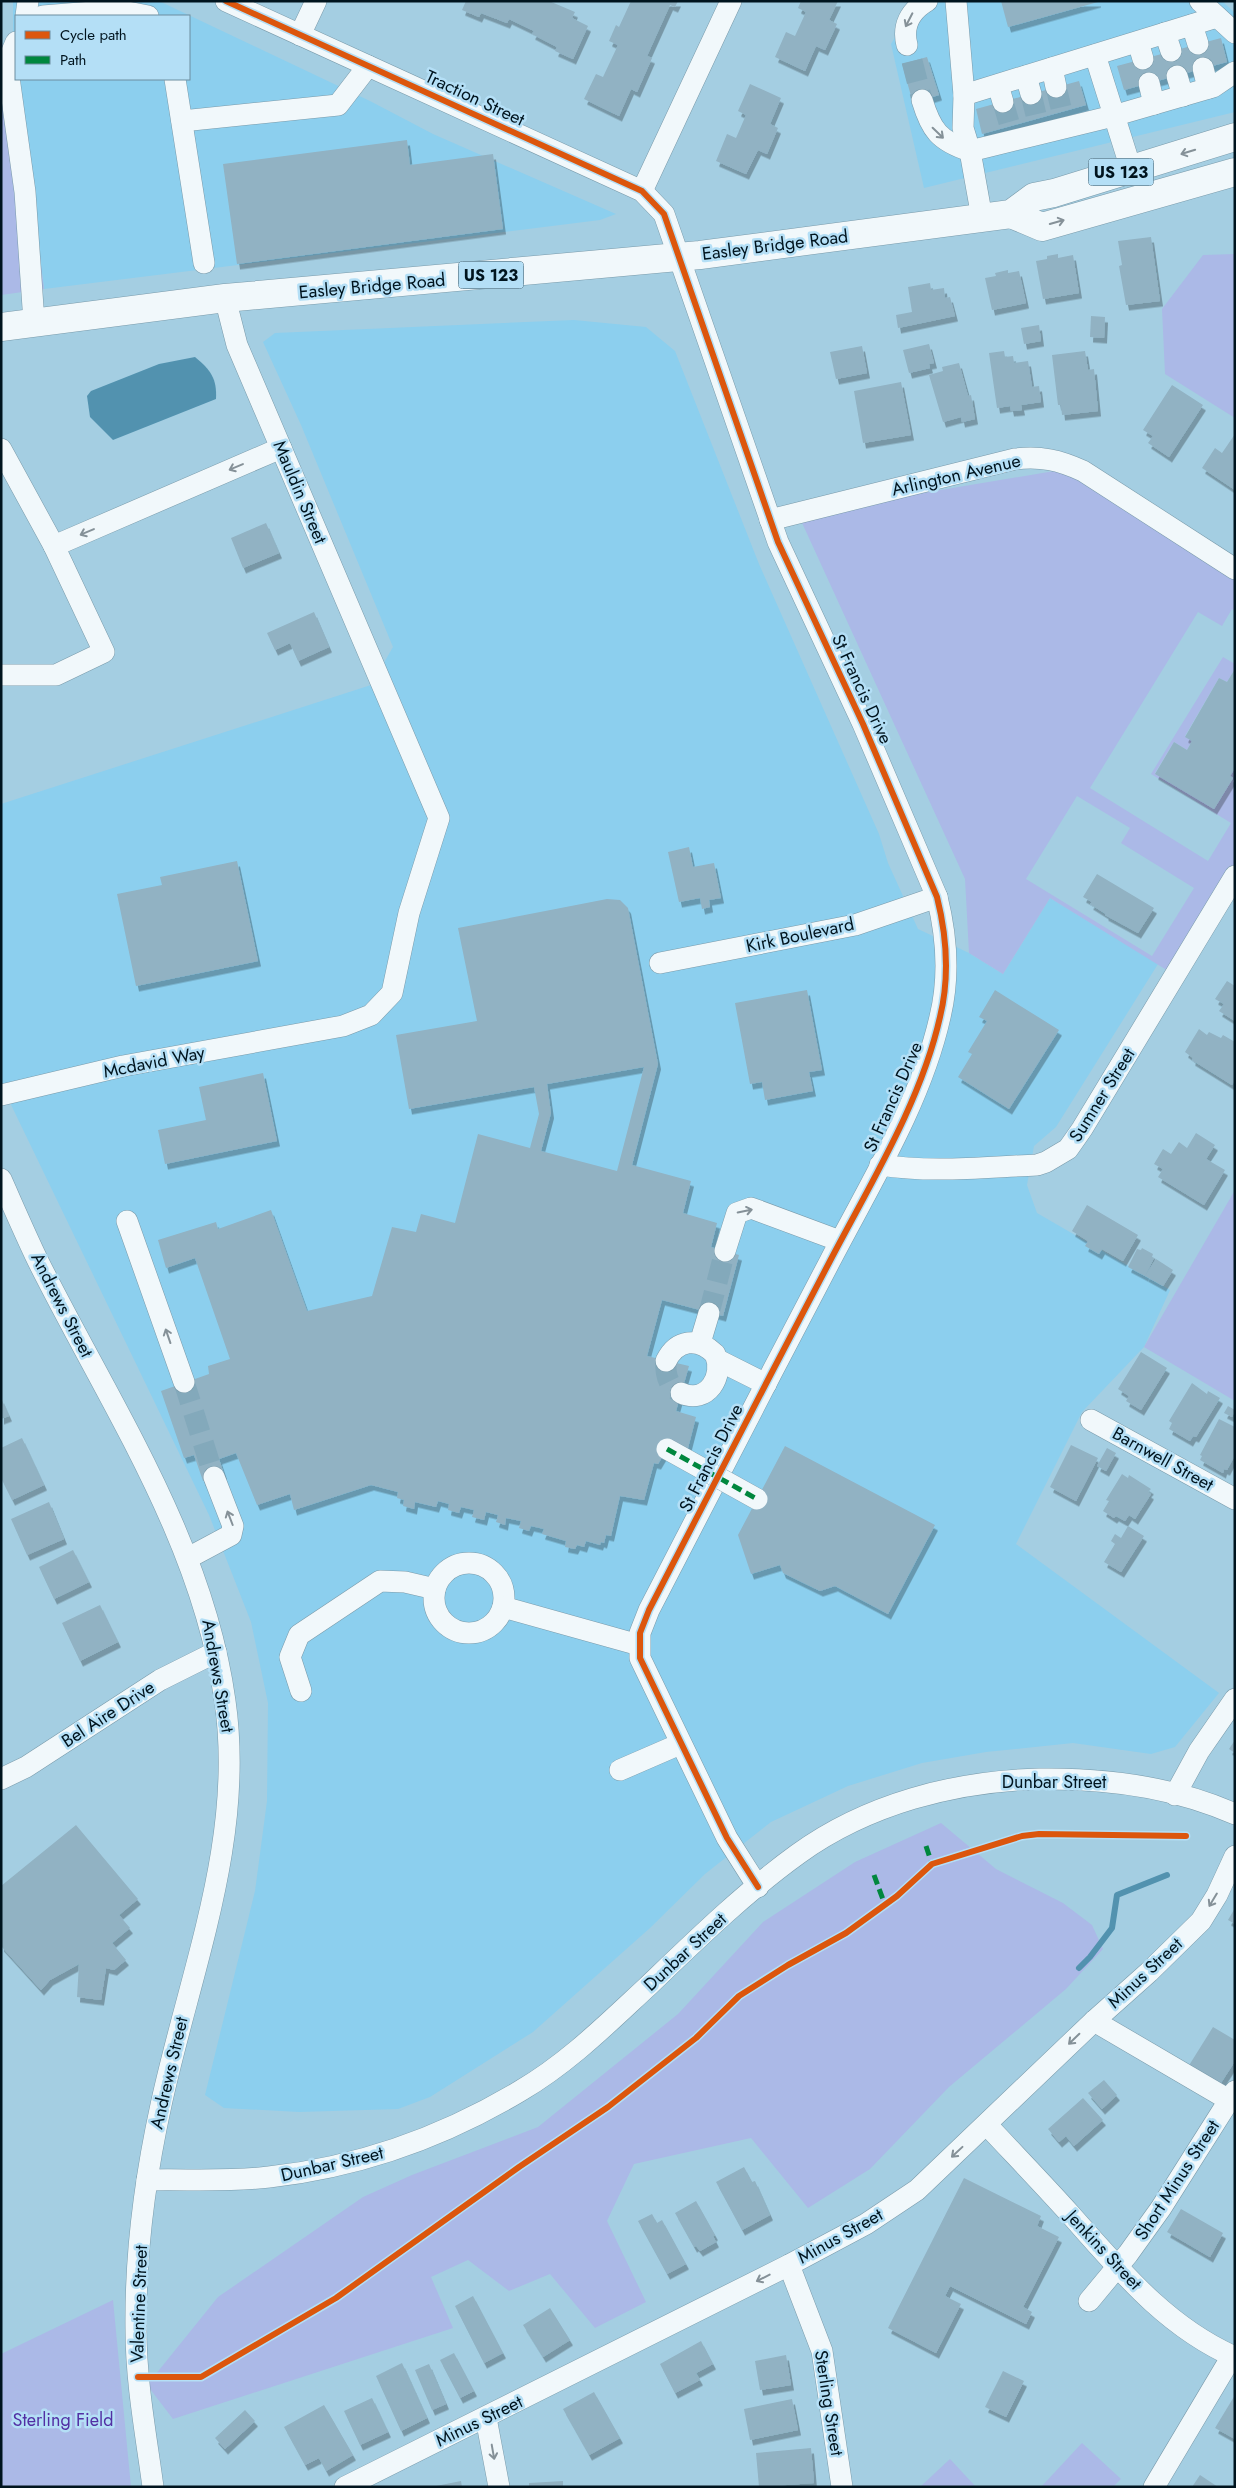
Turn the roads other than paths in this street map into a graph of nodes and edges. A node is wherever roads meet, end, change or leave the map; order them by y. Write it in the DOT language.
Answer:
graph roads {
  1 [pos="28,1"];
  2 [pos="226,1"];
  3 [pos="316,1"];
  4 [pos="731,1"];
  5 [pos="927,1"];
  6 [pos="956,1"];
  7 [pos="1200,1"];
  8 [pos="26,15"];
  9 [pos="55,15"];
  10 [pos="143,15"];
  11 [pos="1217,18"];
  12 [pos="1235,33"];
  13 [pos="300,35"];
  14 [pos="15,44"];
  15 [pos="909,52"];
  16 [pos="1095,55"];
  17 [pos="368,66"];
  18 [pos="1235,72"];
  19 [pos="1177,76"];
  20 [pos="175,80"];
  21 [pos="1149,83"];
  22 [pos="964,95"];
  23 [pos="1183,96"];
  24 [pos="922,100"];
  25 [pos="1154,104"];
  26 [pos="1113,116"];
  27 [pos="182,122"];
  28 [pos="1235,137"];
  29 [pos="970,150"];
  30 [pos="1131,169"];
  31 [pos="1235,172"];
  32 [pos="642,191"];
  33 [pos="1011,214"];
  34 [pos="982,218"];
  35 [pos="677,257"];
  36 [pos="204,263"];
  37 [pos="225,298"];
  38 [pos="34,322"];
  39 [pos="1,327"];
  40 [pos="280,448"];
  41 [pos="1,449"];
  42 [pos="770,520"];
  43 [pos="54,546"];
  44 [pos="1235,569"];
  45 [pos="1,675"];
  46 [pos="1235,876"];
  47 [pos="937,897"];
  48 [pos="660,963"];
  49 [pos="308,1033"];
  50 [pos="1,1095"];
  51 [pos="880,1164"];
  52 [pos="1,1179"];
  53 [pos="127,1221"];
  54 [pos="840,1241"];
  55 [pos="725,1251"];
  56 [pos="709,1312"];
  57 [pos="700,1343"];
  58 [pos="718,1360"];
  59 [pos="666,1361"];
  60 [pos="184,1382"];
  61 [pos="766,1384"];
  62 [pos="681,1393"];
  63 [pos="1091,1420"];
  64 [pos="668,1449"];
  65 [pos="214,1478"];
  66 [pos="757,1499"];
  67 [pos="1235,1500"];
  68 [pos="188,1558"];
  69 [pos="435,1589"];
  70 [pos="503,1607"];
  71 [pos="639,1645"];
  72 [pos="216,1652"];
  73 [pos="301,1691"];
  74 [pos="1235,1699"];
  75 [pos="680,1744"];
  76 [pos="620,1770"];
  77 [pos="1,1779"];
  78 [pos="1175,1794"];
  79 [pos="1235,1814"];
  80 [pos="1235,1856"];
  81 [pos="758,1887"];
  82 [pos="1094,2021"];
  83 [pos="1232,2096"];
  84 [pos="986,2125"];
  85 [pos="147,2180"];
  86 [pos="788,2265"];
  87 [pos="1117,2266"];
  88 [pos="1089,2301"];
  89 [pos="1233,2357"];
  90 [pos="486,2418"];
  91 [pos="153,2487"];
  92 [pos="345,2487"];
  93 [pos="499,2487"];
  94 [pos="842,2487"];
  95 [pos="1154,2487"];
  1 -- 8 [label="street"];
  2 -- 13 [label="street, Traction Street"];
  3 -- 13 [label="street"];
  4 -- 32 [label="street"];
  5 -- 15 [label="street, one-way"];
  6 -- 22 [label="street"];
  7 -- 11 [label="street"];
  9 -- 10 [label="street"];
  11 -- 12 [label="street"];
  11 -- 16 [label="street"];
  13 -- 17 [label="street, Traction Street"];
  14 -- 38 [label="street"];
  16 -- 22 [label="street"];
  16 -- 26 [label="street"];
  17 -- 27 [label="street"];
  17 -- 32 [label="street, Traction Street"];
  18 -- 23 [label="street"];
  19 -- 23 [label="street"];
  20 -- 27 [label="street"];
  21 -- 25 [label="street"];
  22 -- 29 [label="street"];
  23 -- 25 [label="street"];
  24 -- 29 [label="street, one-way"];
  25 -- 26 [label="street"];
  26 -- 29 [label="street"];
  26 -- 30 [label="street"];
  27 -- 36 [label="street"];
  28 -- 30 [label="highway, Easley Bridge Road / US 123, one-way"];
  29 -- 34 [label="street"];
  30 -- 33 [label="highway, Easley Bridge Road / US 123"];
  33 -- 31 [label="highway, US 123, one-way"];
  32 -- 35 [label="street, Traction Street"];
  33 -- 34 [label="highway, Easley Bridge Road / US 123"];
  34 -- 35 [label="highway, Easley Bridge Road / US 123"];
  35 -- 37 [label="highway, Easley Bridge Road / US 123"];
  35 -- 42 [label="street, St Francis Drive"];
  37 -- 38 [label="highway, Easley Bridge Road / US 123"];
  37 -- 40 [label="street, Mauldin Street"];
  38 -- 39 [label="highway, Easley Bridge Road / US 123"];
  40 -- 43 [label="street, one-way"];
  40 -- 49 [label="street, Mauldin Street"];
  41 -- 43 [label="street"];
  42 -- 44 [label="street, Arlington Avenue"];
  42 -- 47 [label="street, St Francis Drive"];
  43 -- 45 [label="street"];
  46 -- 51 [label="street, Sumner Street"];
  47 -- 48 [label="street, Kirk Boulevard"];
  47 -- 51 [label="street, St Francis Drive"];
  49 -- 50 [label="street, Mcdavid Way"];
  51 -- 54 [label="street, St Francis Drive"];
  52 -- 68 [label="street, Andrews Street"];
  60 -- 53 [label="street, one-way"];
  55 -- 54 [label="street, one-way"];
  54 -- 61 [label="street, St Francis Drive"];
  56 -- 57 [label="street"];
  57 -- 58 [label="street"];
  57 -- 59 [label="street"];
  58 -- 61 [label="street"];
  58 -- 62 [label="street"];
  61 -- 71 [label="street, St Francis Drive"];
  63 -- 67 [label="street, Barnwell Street"];
  64 -- 66 [label="street, bridge"];
  68 -- 65 [label="street, one-way"];
  68 -- 72 [label="street, Andrews Street"];
  69 -- 70 [label="street"];
  69 -- 70 [label="street"];
  69 -- 73 [label="street"];
  70 -- 71 [label="street"];
  71 -- 75 [label="street, St Francis Drive"];
  72 -- 77 [label="street, Bel Aire Drive"];
  72 -- 85 [label="street, Andrews Street"];
  74 -- 78 [label="street"];
  75 -- 76 [label="street"];
  75 -- 81 [label="street, St Francis Drive"];
  78 -- 79 [label="street, Dunbar Street"];
  78 -- 81 [label="street, Dunbar Street"];
  80 -- 82 [label="street, Minus Street, one-way"];
  81 -- 85 [label="street, Dunbar Street"];
  82 -- 83 [label="street"];
  82 -- 84 [label="street, Minus Street, one-way"];
  83 -- 87 [label="street, Short Minus Street"];
  84 -- 86 [label="street, Minus Street, one-way"];
  84 -- 87 [label="street, Jenkins Street"];
  85 -- 91 [label="street, Valentine Street"];
  86 -- 90 [label="street, Minus Street, one-way"];
  86 -- 94 [label="street, Sterling Street"];
  87 -- 88 [label="street, Short Minus Street"];
  87 -- 89 [label="street, Jenkins Street"];
  89 -- 95 [label="street"];
  90 -- 92 [label="street, Minus Street"];
  90 -- 93 [label="street, one-way"];
}
